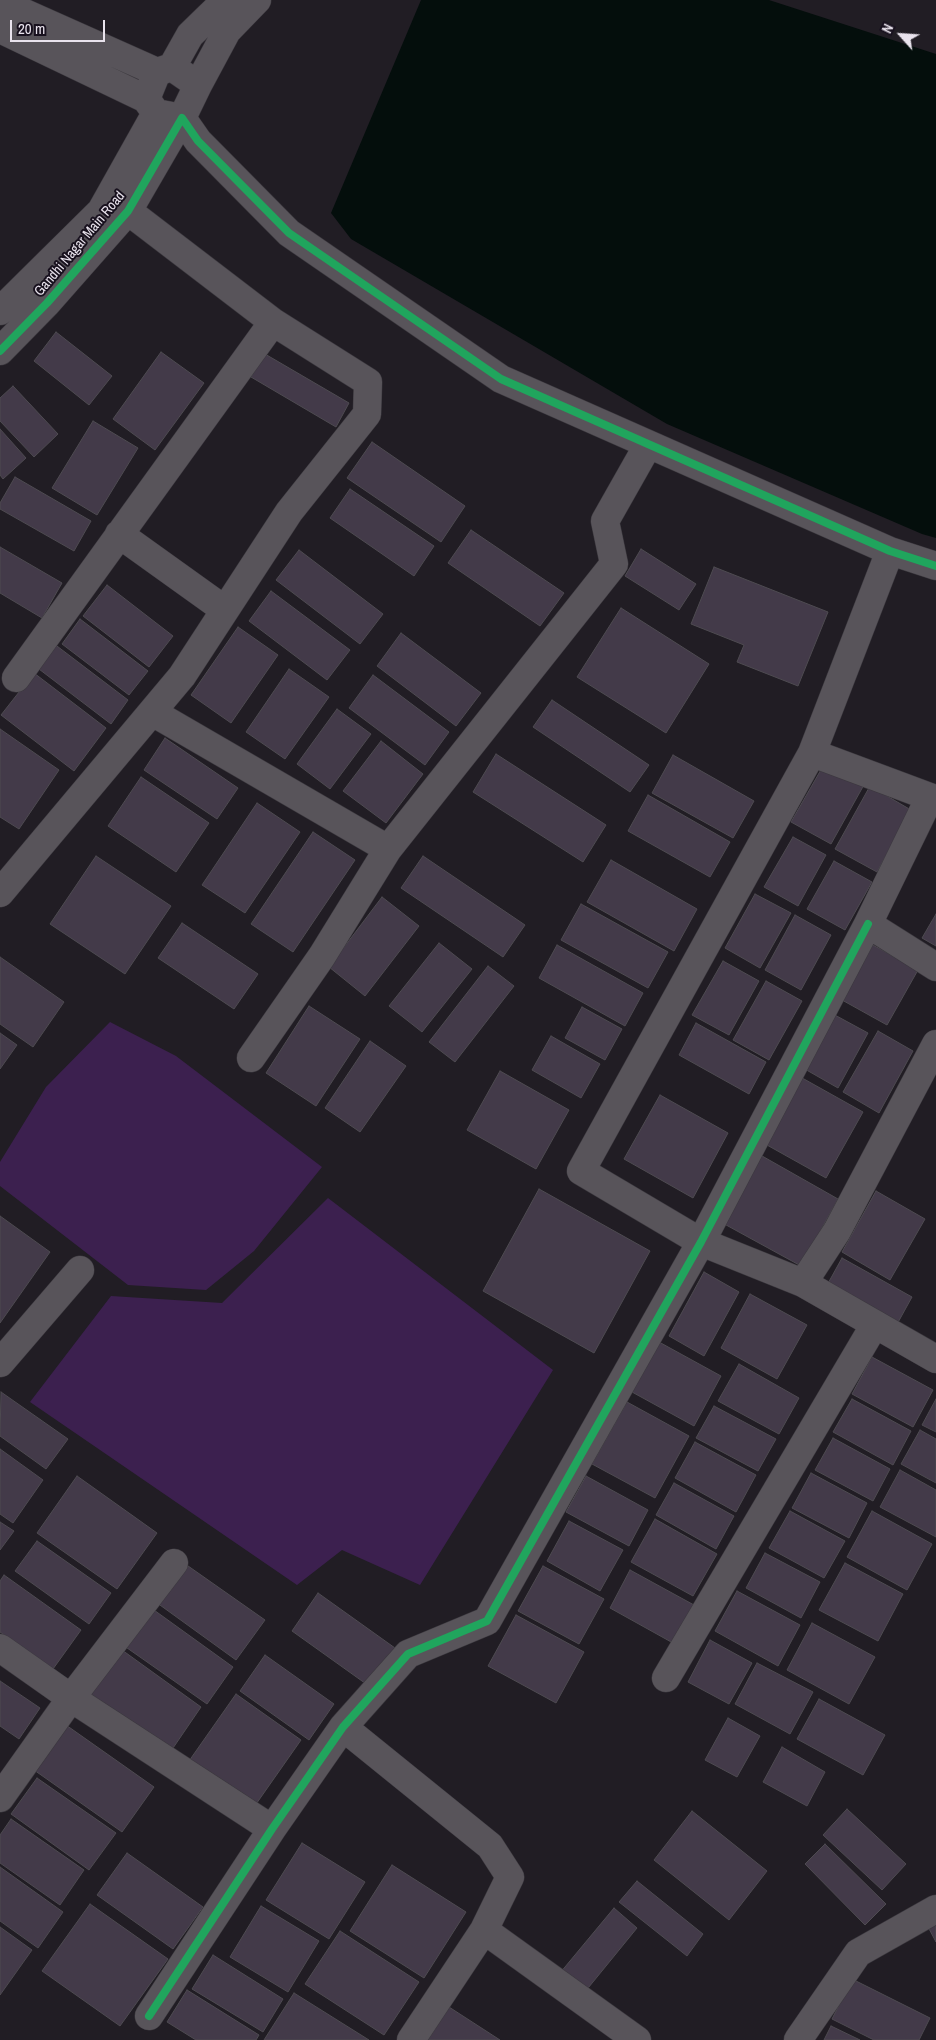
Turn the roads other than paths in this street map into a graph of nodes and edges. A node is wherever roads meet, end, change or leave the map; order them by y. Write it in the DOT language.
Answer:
graph roads {
  1 [pos="226,0"];
  2 [pos="257,0"];
  3 [pos="0,2"];
  4 [pos="0,29"];
  5 [pos="164,69"];
  6 [pos="198,85"];
  7 [pos="161,110"];
  8 [pos="128,211"];
  9 [pos="0,311"];
  10 [pos="273,322"];
  11 [pos="0,351"];
  12 [pos="648,445"];
  13 [pos="119,534"];
  14 [pos="890,551"];
  15 [pos="936,566"];
  16 [pos="225,610"];
  17 [pos="16,678"];
  18 [pos="152,712"];
  19 [pos="812,753"];
  20 [pos="388,849"];
  21 [pos="0,893"];
  22 [pos="868,924"];
  23 [pos="936,967"];
  24 [pos="936,1044"];
  25 [pos="251,1058"];
  26 [pos="700,1242"];
  27 [pos="80,1270"];
  28 [pos="803,1282"];
  29 [pos="875,1324"];
  30 [pos="936,1359"];
  31 [pos="0,1363"];
  32 [pos="174,1563"];
  33 [pos="0,1648"];
  34 [pos="666,1678"];
  35 [pos="71,1698"];
  36 [pos="343,1727"];
  37 [pos="0,1798"];
  38 [pos="272,1829"];
  39 [pos="936,1909"];
  40 [pos="484,1930"];
  41 [pos="149,2016"];
  42 [pos="411,2040"];
  43 [pos="637,2040"];
  44 [pos="798,2040"];
  1 -- 5 [label="street"];
  2 -- 6 [label="street"];
  3 -- 5 [label="street"];
  4 -- 7 [label="street"];
  5 -- 6 [label="street"];
  5 -- 7 [label="street"];
  6 -- 7 [label="street"];
  7 -- 8 [label="street, Gandhi Nagar Main Road"];
  7 -- 9 [label="street, Gandhi Nagar Main Road"];
  7 -- 12 [label="street"];
  8 -- 10 [label="street"];
  8 -- 11 [label="street, Gandhi Nagar Main Road"];
  10 -- 13 [label="street"];
  10 -- 16 [label="street"];
  12 -- 14 [label="street"];
  12 -- 20 [label="street"];
  13 -- 16 [label="street"];
  13 -- 17 [label="street"];
  14 -- 15 [label="street"];
  14 -- 19 [label="street"];
  16 -- 18 [label="street"];
  18 -- 20 [label="street"];
  18 -- 21 [label="street"];
  19 -- 22 [label="street"];
  19 -- 26 [label="street"];
  20 -- 25 [label="street"];
  22 -- 23 [label="street"];
  22 -- 26 [label="street"];
  24 -- 28 [label="street"];
  26 -- 28 [label="street"];
  26 -- 36 [label="street"];
  27 -- 31 [label="street"];
  28 -- 29 [label="street"];
  29 -- 30 [label="street"];
  29 -- 34 [label="street"];
  32 -- 35 [label="street"];
  33 -- 35 [label="street"];
  35 -- 37 [label="street"];
  35 -- 38 [label="street"];
  36 -- 38 [label="street"];
  36 -- 40 [label="street"];
  38 -- 41 [label="street"];
  39 -- 44 [label="street"];
  40 -- 42 [label="street"];
  40 -- 43 [label="street"];
}
